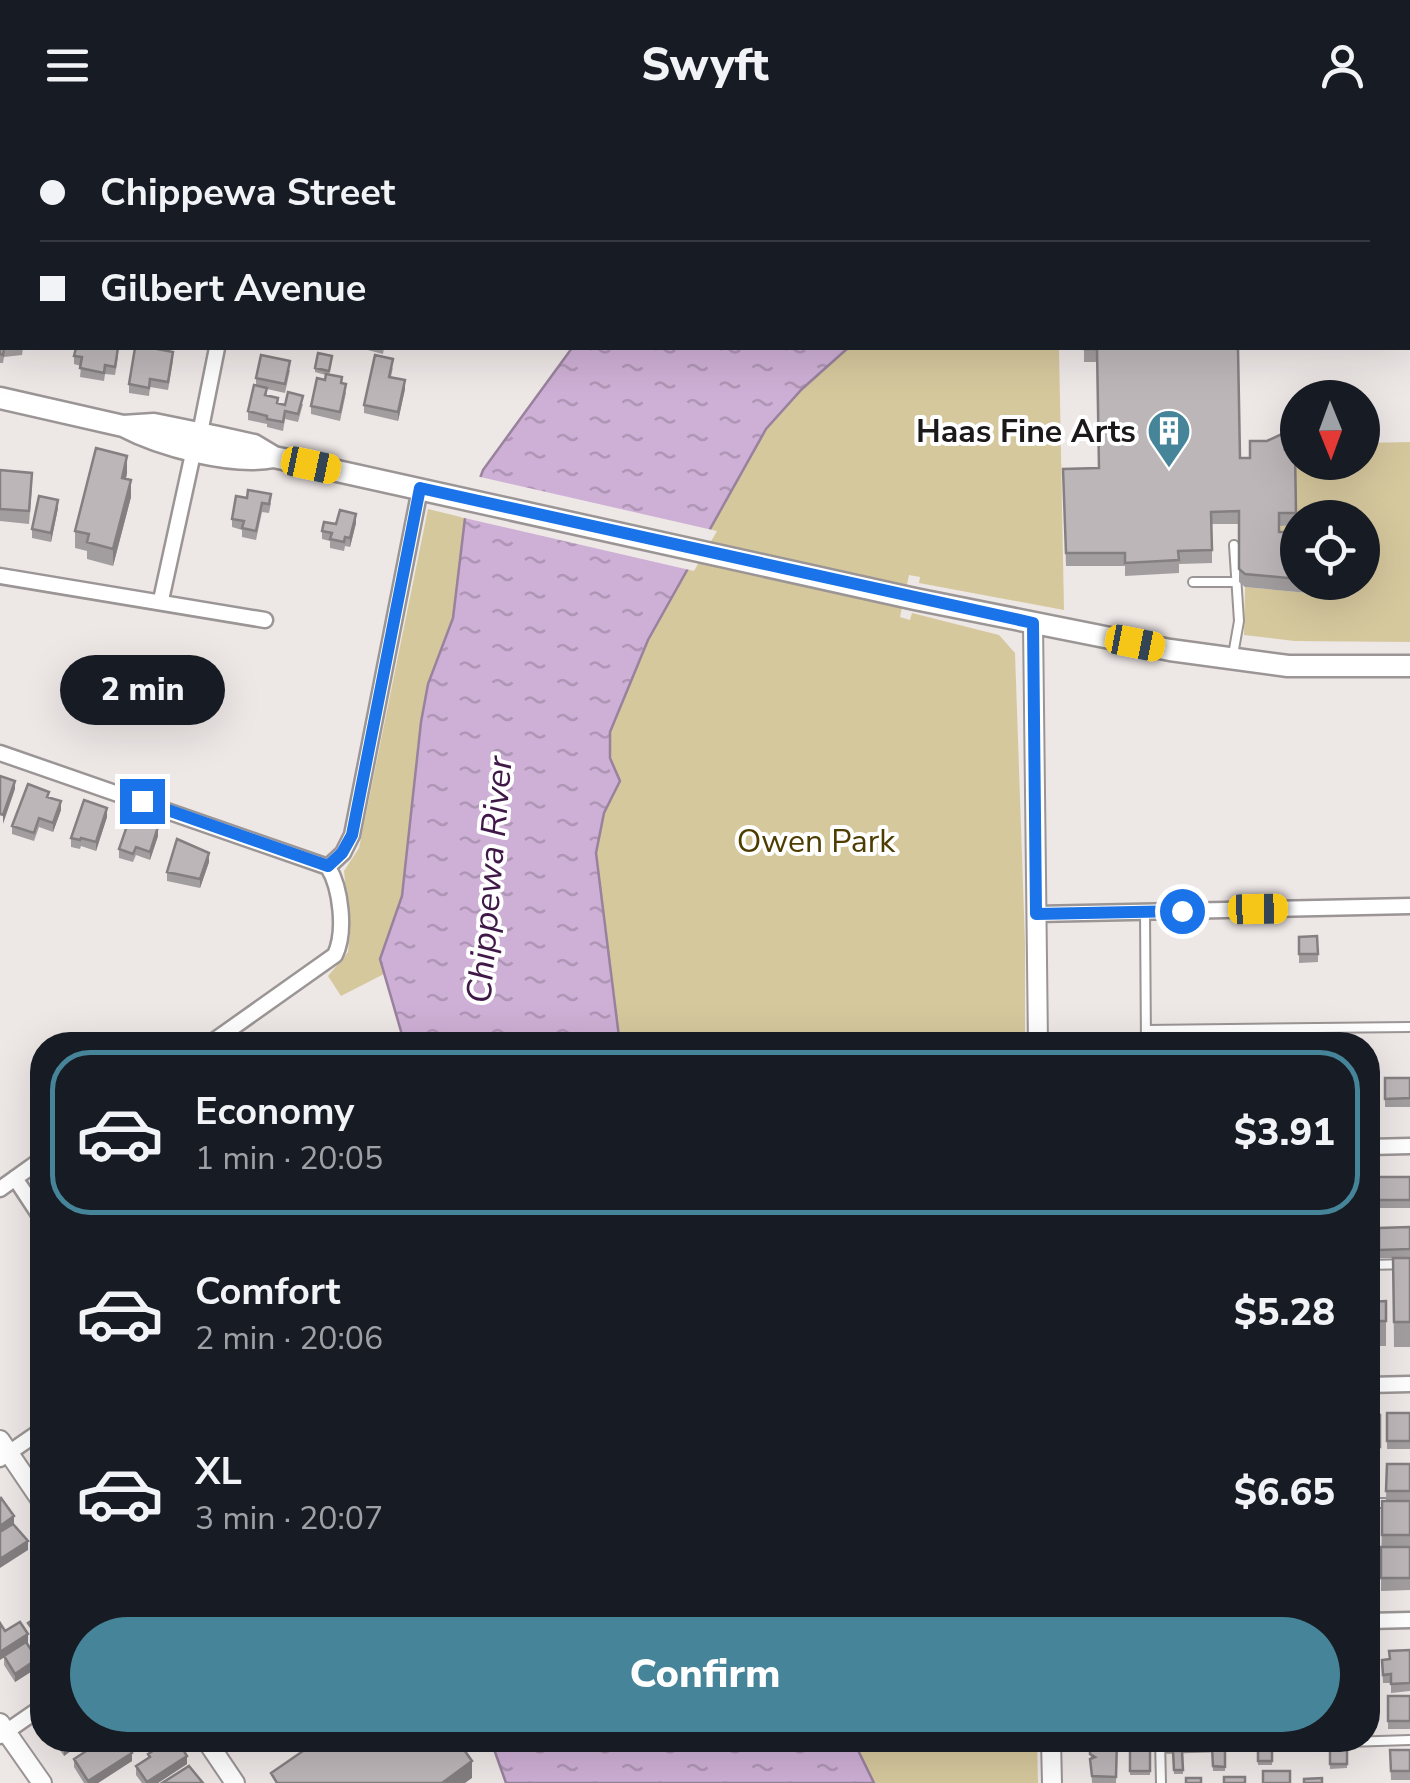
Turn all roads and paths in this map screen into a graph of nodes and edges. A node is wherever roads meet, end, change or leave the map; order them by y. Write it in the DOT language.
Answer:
graph roads {
  1 [pos="218,350"];
  2 [pos="0,398"];
  3 [pos="197,441"];
  4 [pos="427,490"];
  5 [pos="1234,545"];
  6 [pos="0,576"];
  7 [pos="1194,582"];
  8 [pos="1236,582"];
  9 [pos="161,600"];
  10 [pos="265,620"];
  11 [pos="1033,623"];
  12 [pos="1232,660"];
  13 [pos="1410,666"];
  14 [pos="0,753"];
  15 [pos="328,866"];
  16 [pos="1410,906"];
  17 [pos="1144,912"];
  18 [pos="1036,914"];
  19 [pos="1410,1026"];
  20 [pos="1146,1030"];
  21 [pos="226,1032"];
  22 [pos="1038,1032"];
  23 [pos="1410,1146"];
  24 [pos="1380,1147"];
  25 [pos="30,1168"];
  26 [pos="16,1178"];
  27 [pos="0,1189"];
  28 [pos="30,1200"];
  29 [pos="1410,1264"];
  30 [pos="1380,1265"];
  31 [pos="1410,1384"];
  32 [pos="1380,1385"];
  33 [pos="30,1436"];
  34 [pos="3,1451"];
  35 [pos="30,1486"];
  36 [pos="1396,1503"];
  37 [pos="1380,1504"];
  38 [pos="1380,1620"];
  39 [pos="1410,1620"];
  40 [pos="30,1714"];
  41 [pos="2,1730"];
  42 [pos="1380,1740"];
  43 [pos="1410,1740"];
  44 [pos="214,1752"];
  45 [pos="1051,1752"];
  46 [pos="1160,1752"];
  47 [pos="42,1783"];
  48 [pos="235,1783"];
  49 [pos="1052,1783"];
  50 [pos="1161,1783"];
  1 -- 3 [label="street"];
  2 -- 3 [label="main road"];
  3 -- 4 [label="main road"];
  3 -- 9 [label="street"];
  4 -- 11 [label="main road"];
  4 -- 15 [label="street"];
  5 -- 8 [label="lane"];
  6 -- 9 [label="street"];
  7 -- 8 [label="lane"];
  8 -- 12 [label="lane"];
  9 -- 10 [label="street"];
  11 -- 12 [label="main road"];
  11 -- 18 [label="street"];
  12 -- 13 [label="main road"];
  14 -- 15 [label="street"];
  15 -- 21 [label="street"];
  16 -- 17 [label="street"];
  17 -- 18 [label="street"];
  17 -- 20 [label="lane"];
  18 -- 22 [label="street"];
  19 -- 20 [label="lane"];
  23 -- 24 [label="street"];
  25 -- 26 [label="street"];
  26 -- 27 [label="street"];
  26 -- 28 [label="street"];
  29 -- 30 [label="lane"];
  31 -- 32 [label="street"];
  33 -- 34 [label="street"];
  34 -- 35 [label="street"];
  36 -- 37 [label="lane"];
  38 -- 39 [label="street"];
  40 -- 41 [label="street"];
  41 -- 47 [label="street"];
  42 -- 43 [label="lane"];
  44 -- 48 [label="street"];
  45 -- 49 [label="street"];
  46 -- 50 [label="lane"];
}
